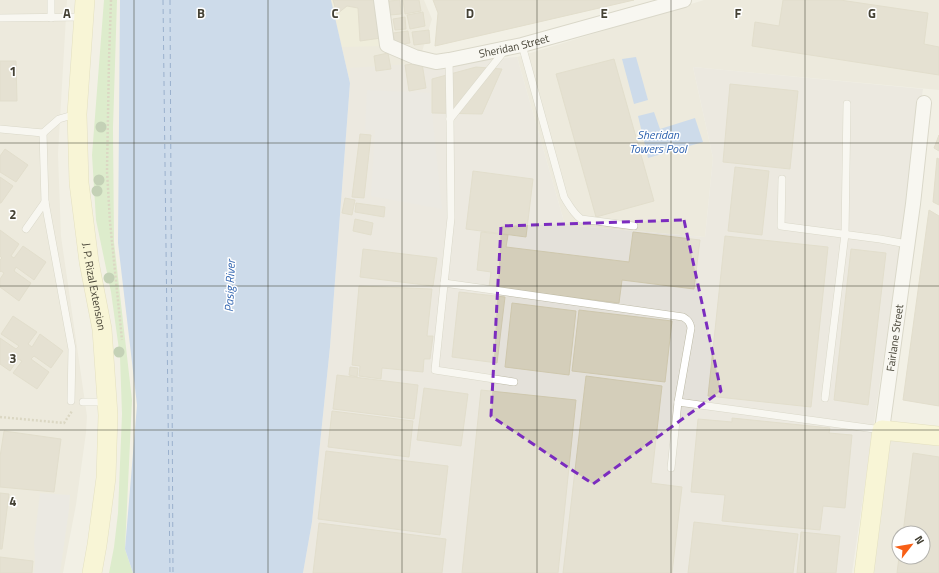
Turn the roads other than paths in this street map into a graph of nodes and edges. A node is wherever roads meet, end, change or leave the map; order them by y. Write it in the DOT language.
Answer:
graph roads {
  1 [pos="51,0"];
  2 [pos="381,0"];
  3 [pos="682,0"];
  4 [pos="84,8"];
  5 [pos="0,18"];
  6 [pos="51,18"];
  7 [pos="522,45"];
  8 [pos="506,48"];
  9 [pos="449,60"];
  10 [pos="924,103"];
  11 [pos="847,104"];
  12 [pos="77,114"];
  13 [pos="450,119"];
  14 [pos="0,129"];
  15 [pos="43,133"];
  16 [pos="782,179"];
  17 [pos="45,202"];
  18 [pos="634,226"];
  19 [pos="26,229"];
  20 [pos="846,234"];
  21 [pos="907,244"];
  22 [pos="444,283"];
  23 [pos="514,382"];
  24 [pos="825,398"];
  25 [pos="71,401"];
  26 [pos="83,402"];
  27 [pos="108,402"];
  28 [pos="678,402"];
  29 [pos="882,430"];
  30 [pos="939,436"];
  31 [pos="671,468"];
  32 [pos="92,573"];
  33 [pos="864,573"];
  1 -- 6 [label="lane"];
  2 -- 9 [label="street, Sheridan Street"];
  3 -- 7 [label="street, Sheridan Street"];
  4 -- 6 [label="lane"];
  4 -- 12 [label="main road, J. P. Rizal Extension"];
  5 -- 6 [label="lane"];
  7 -- 8 [label="street, Sheridan Street"];
  7 -- 18 [label="lane"];
  8 -- 9 [label="street, Sheridan Street"];
  8 -- 13 [label="lane"];
  9 -- 13 [label="lane"];
  10 -- 21 [label="street, Fairlane Street"];
  11 -- 20 [label="lane"];
  12 -- 15 [label="lane"];
  12 -- 27 [label="main road, J. P. Rizal Extension"];
  13 -- 22 [label="lane"];
  14 -- 15 [label="lane"];
  15 -- 17 [label="lane"];
  16 -- 20 [label="lane"];
  17 -- 19 [label="lane"];
  17 -- 25 [label="lane"];
  20 -- 21 [label="lane"];
  20 -- 24 [label="lane"];
  21 -- 29 [label="street, Fairlane Street"];
  22 -- 23 [label="lane"];
  22 -- 28 [label="lane"];
  26 -- 27 [label="lane"];
  27 -- 32 [label="main road, J. P. Rizal Extension"];
  28 -- 29 [label="lane"];
  28 -- 31 [label="lane"];
  29 -- 30 [label="main road"];
  29 -- 33 [label="main road, Fairlane Street"];
}
